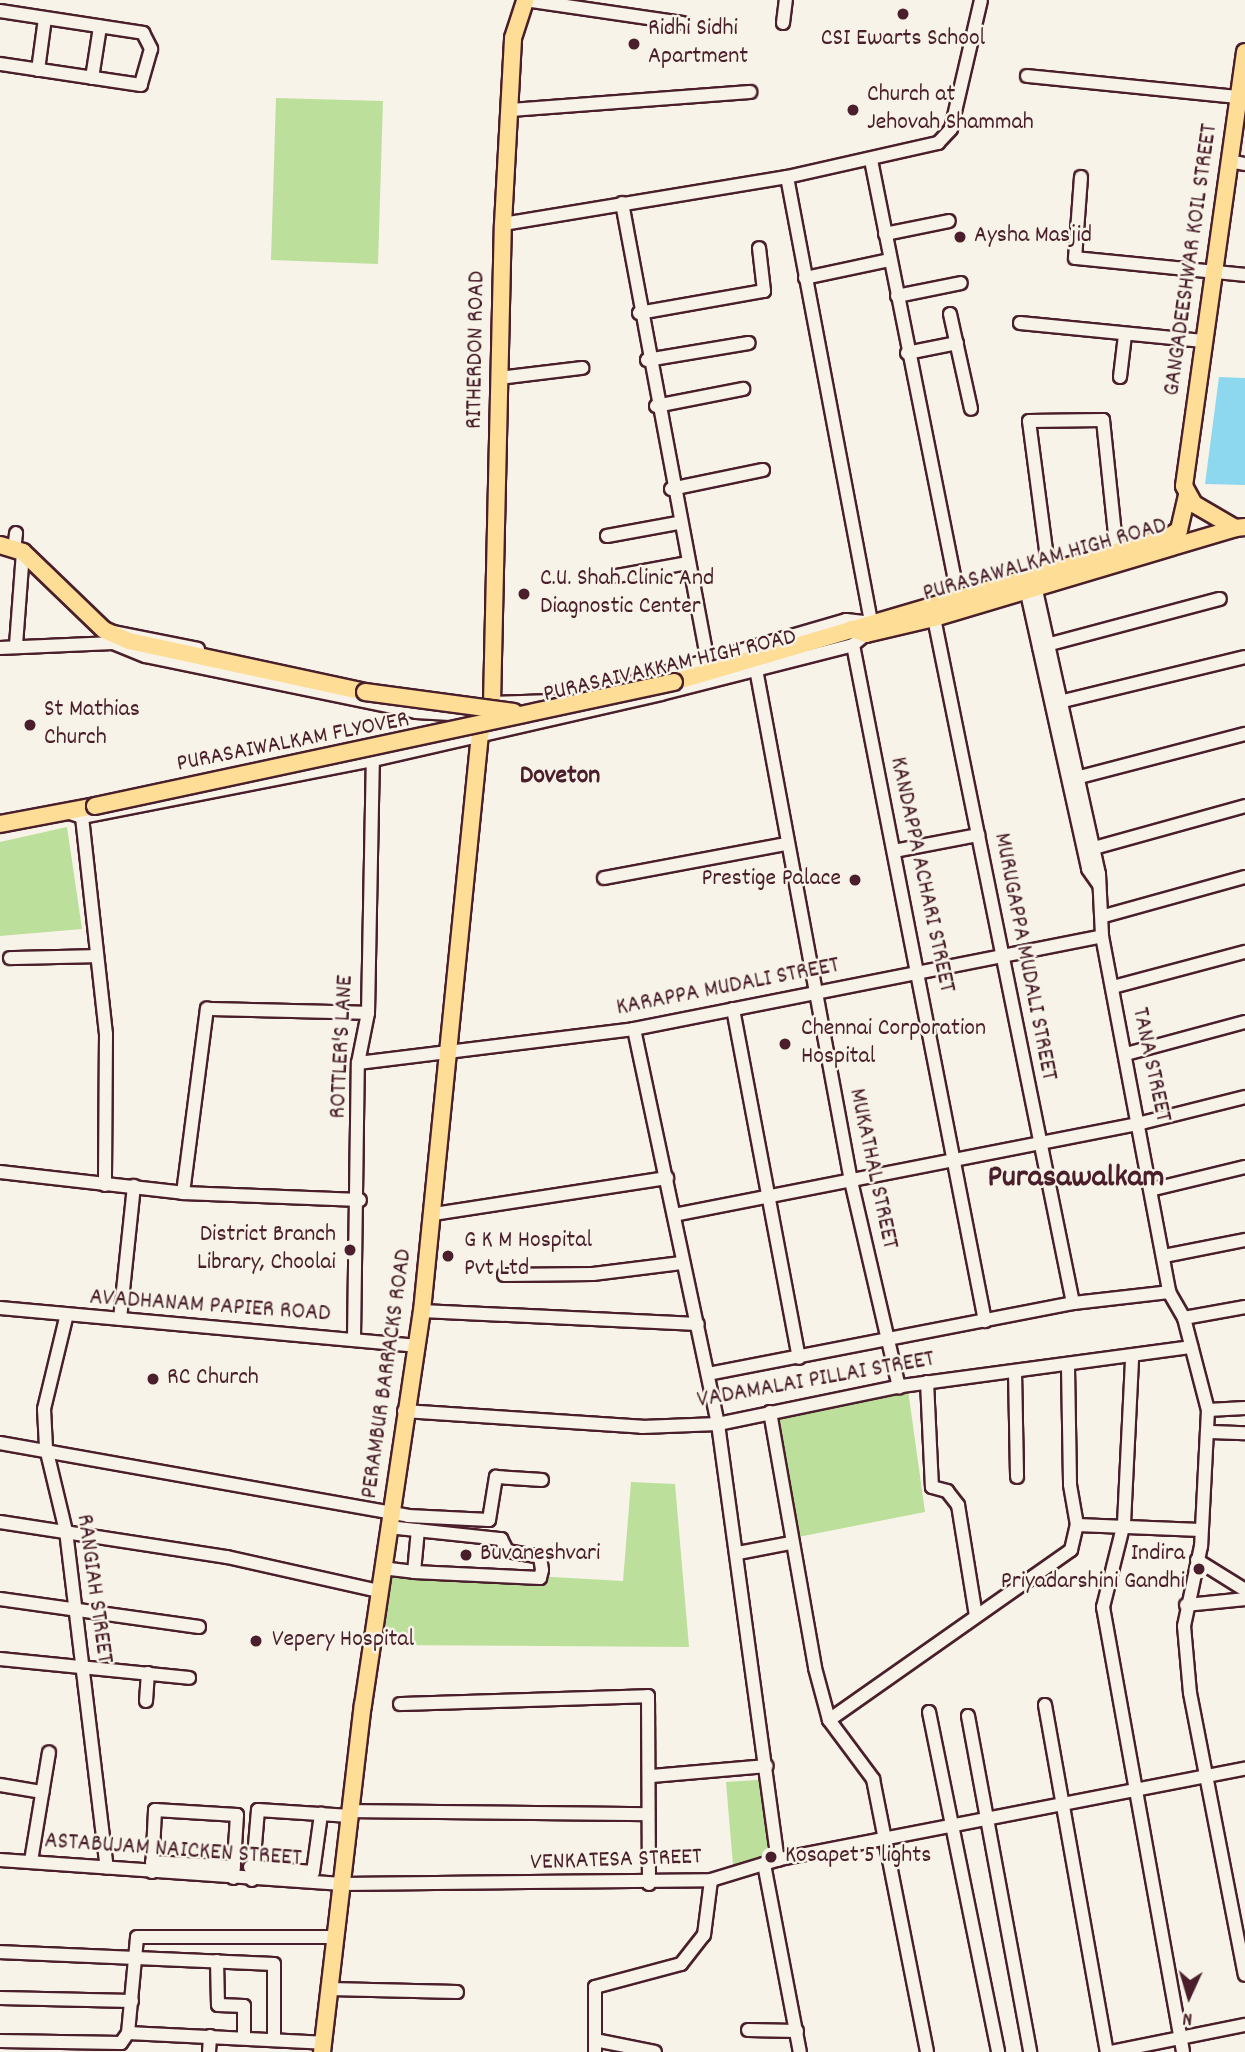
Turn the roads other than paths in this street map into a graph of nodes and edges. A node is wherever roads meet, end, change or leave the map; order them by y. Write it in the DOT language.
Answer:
graph roads {
  1 [pos="525,0"];
  2 [pos="786,0"];
  3 [pos="981,0"];
  4 [pos="0,11"];
  5 [pos="46,18"];
  6 [pos="682,23"];
  7 [pos="783,23"];
  8 [pos="100,27"];
  9 [pos="1245,52"];
  10 [pos="0,64"];
  11 [pos="1244,69"];
  12 [pos="38,70"];
  13 [pos="1027,76"];
  14 [pos="92,78"];
  15 [pos="750,92"];
  16 [pos="1239,97"];
  17 [pos="510,110"];
  18 [pos="871,160"];
  19 [pos="1237,163"];
  20 [pos="787,177"];
  21 [pos="1081,177"];
  22 [pos="622,203"];
  23 [pos="949,221"];
  24 [pos="503,224"];
  25 [pos="885,234"];
  26 [pos="759,248"];
  27 [pos="890,260"];
  28 [pos="1213,271"];
  29 [pos="1245,275"];
  30 [pos="805,278"];
  31 [pos="961,283"];
  32 [pos="897,296"];
  33 [pos="639,313"];
  34 [pos="950,314"];
  35 [pos="1020,323"];
  36 [pos="1125,335"];
  37 [pos="1203,341"];
  38 [pos="749,343"];
  39 [pos="957,343"];
  40 [pos="908,353"];
  41 [pos="647,360"];
  42 [pos="582,368"];
  43 [pos="1120,377"];
  44 [pos="499,378"];
  45 [pos="743,389"];
  46 [pos="656,406"];
  47 [pos="971,409"];
  48 [pos="763,470"];
  49 [pos="1184,474"];
  50 [pos="671,489"];
  51 [pos="1187,496"];
  52 [pos="678,523"];
  53 [pos="1240,527"];
  54 [pos="16,533"];
  55 [pos="607,536"];
  56 [pos="12,549"];
  57 [pos="1117,553"];
  58 [pos="687,563"];
  59 [pos="1049,573"];
  60 [pos="617,576"];
  61 [pos="1032,587"];
  62 [pos="959,599"];
  63 [pos="1220,599"];
  64 [pos="934,618"];
  65 [pos="861,630"];
  66 [pos="115,638"];
  67 [pos="16,645"];
  68 [pos="1042,646"];
  69 [pos="0,648"];
  70 [pos="1245,657"];
  71 [pos="708,662"];
  72 [pos="756,669"];
  73 [pos="421,695"];
  74 [pos="1055,704"];
  75 [pos="416,712"];
  76 [pos="527,714"];
  77 [pos="485,719"];
  78 [pos="451,721"];
  79 [pos="1245,734"];
  80 [pos="448,743"];
  81 [pos="373,760"];
  82 [pos="1074,779"];
  83 [pos="1245,806"];
  84 [pos="75,815"];
  85 [pos="0,824"];
  86 [pos="978,835"];
  87 [pos="786,844"];
  88 [pos="1094,848"];
  89 [pos="894,851"];
  90 [pos="1245,877"];
  91 [pos="604,878"];
  92 [pos="1099,885"];
  93 [pos="1104,916"];
  94 [pos="1102,936"];
  95 [pos="1245,952"];
  96 [pos="94,956"];
  97 [pos="1003,957"];
  98 [pos="10,958"];
  99 [pos="920,972"];
  100 [pos="1112,986"];
  101 [pos="816,993"];
  102 [pos="733,1009"];
  103 [pos="368,1013"];
  104 [pos="1245,1022"];
  105 [pos="634,1030"];
  106 [pos="450,1051"];
  107 [pos="1126,1054"];
  108 [pos="358,1063"];
  109 [pos="1245,1097"];
  110 [pos="1141,1123"];
  111 [pos="1040,1143"];
  112 [pos="955,1159"];
  113 [pos="1245,1167"];
  114 [pos="0,1172"];
  115 [pos="667,1178"];
  116 [pos="851,1181"];
  117 [pos="105,1185"];
  118 [pos="134,1186"];
  119 [pos="1154,1189"];
  120 [pos="183,1193"];
  121 [pos="771,1197"];
  122 [pos="360,1200"];
  123 [pos="434,1214"];
  124 [pos="674,1215"];
  125 [pos="1245,1240"];
  126 [pos="1164,1256"];
  127 [pos="681,1263"];
  128 [pos="504,1275"];
  129 [pos="1169,1292"];
  130 [pos="1073,1303"];
  131 [pos="1245,1307"];
  132 [pos="0,1308"];
  133 [pos="422,1311"];
  134 [pos="66,1318"];
  135 [pos="1184,1318"];
  136 [pos="120,1319"];
  137 [pos="985,1321"];
  138 [pos="698,1324"];
  139 [pos="354,1338"];
  140 [pos="887,1339"];
  141 [pos="418,1346"];
  142 [pos="1191,1347"];
  143 [pos="799,1358"];
  144 [pos="1132,1360"];
  145 [pos="1068,1367"];
  146 [pos="1015,1371"];
  147 [pos="708,1374"];
  148 [pos="928,1382"];
  149 [pos="899,1387"];
  150 [pos="1245,1408"];
  151 [pos="1208,1410"];
  152 [pos="404,1411"];
  153 [pos="770,1412"];
  154 [pos="718,1424"];
  155 [pos="1211,1432"];
  156 [pos="1245,1433"];
  157 [pos="0,1443"];
  158 [pos="46,1448"];
  159 [pos="1017,1477"];
  160 [pos="542,1480"];
  161 [pos="389,1520"];
  162 [pos="0,1522"];
  163 [pos="1124,1523"];
  164 [pos="1077,1525"];
  165 [pos="418,1530"];
  166 [pos="66,1531"];
  167 [pos="1201,1531"];
  168 [pos="791,1543"];
  169 [pos="738,1553"];
  170 [pos="1198,1560"];
  171 [pos="382,1568"];
  172 [pos="414,1572"];
  173 [pos="1245,1590"];
  174 [pos="379,1591"];
  175 [pos="0,1599"];
  176 [pos="1245,1599"];
  177 [pos="1186,1605"];
  178 [pos="77,1609"];
  179 [pos="976,1616"];
  180 [pos="199,1627"];
  181 [pos="0,1659"];
  182 [pos="83,1667"];
  183 [pos="148,1673"];
  184 [pos="189,1678"];
  185 [pos="146,1701"];
  186 [pos="400,1704"];
  187 [pos="1045,1705"];
  188 [pos="929,1712"];
  189 [pos="968,1716"];
  190 [pos="829,1720"];
  191 [pos="49,1752"];
  192 [pos="767,1766"];
  193 [pos="1245,1769"];
  194 [pos="652,1776"];
  195 [pos="1205,1777"];
  196 [pos="0,1785"];
  197 [pos="42,1792"];
  198 [pos="1133,1794"];
  199 [pos="1059,1809"];
  200 [pos="350,1813"];
  201 [pos="321,1814"];
  202 [pos="647,1814"];
  203 [pos="951,1824"];
  204 [pos="988,1824"];
  205 [pos="887,1840"];
  206 [pos="0,1860"];
  207 [pos="778,1860"];
  208 [pos="31,1861"];
  209 [pos="764,1864"];
  210 [pos="152,1867"];
  211 [pos="107,1868"];
  212 [pos="234,1873"];
  213 [pos="251,1873"];
  214 [pos="711,1880"];
  215 [pos="342,1884"];
  216 [pos="649,1884"];
  217 [pos="336,1937"];
  218 [pos="0,1952"];
  219 [pos="135,1955"];
  220 [pos="217,1961"];
  221 [pos="1245,1975"];
  222 [pos="330,1989"];
  223 [pos="457,1992"];
  224 [pos="0,1998"];
  225 [pos="132,2001"];
  226 [pos="1245,2025"];
  227 [pos="748,2030"];
  228 [pos="797,2031"];
  229 [pos="210,2036"];
  230 [pos="244,2037"];
  231 [pos="1180,2038"];
  232 [pos="274,2039"];
  233 [pos="0,2041"];
  234 [pos="123,2043"];
  235 [pos="595,2046"];
  236 [pos="323,2047"];
  237 [pos="209,2052"];
  238 [pos="655,2052"];
  239 [pos="800,2052"];
  240 [pos="927,2052"];
  241 [pos="998,2052"];
  242 [pos="1030,2052"];
  243 [pos="1109,2052"];
  244 [pos="1183,2052"];
  1 -- 6 [label="street"];
  1 -- 17 [label="main road, RITHERDON ROAD"];
  2 -- 7 [label="street"];
  3 -- 18 [label="street"];
  4 -- 5 [label="street"];
  5 -- 8 [label="street"];
  5 -- 12 [label="street"];
  8 -- 14 [label="street"];
  8 -- 14 [label="street"];
  9 -- 11 [label="main road, GANGADEESHWAR KOIL STREET"];
  10 -- 12 [label="street"];
  11 -- 16 [label="main road, GANGADEESHWAR KOIL STREET"];
  12 -- 14 [label="street"];
  13 -- 16 [label="street"];
  15 -- 17 [label="street"];
  16 -- 19 [label="main road, GANGADEESHWAR KOIL STREET"];
  17 -- 24 [label="main road, RITHERDON ROAD"];
  18 -- 20 [label="street"];
  18 -- 25 [label="street"];
  19 -- 28 [label="main road, GANGADEESHWAR KOIL STREET"];
  20 -- 22 [label="street"];
  20 -- 30 [label="street, KANDAPPA ACHARI STREET"];
  21 -- 28 [label="street"];
  22 -- 24 [label="street"];
  22 -- 33 [label="street"];
  23 -- 25 [label="street"];
  24 -- 44 [label="main road, RITHERDON ROAD"];
  25 -- 27 [label="street"];
  26 -- 33 [label="street"];
  27 -- 30 [label="street"];
  27 -- 32 [label="street"];
  28 -- 29 [label="street"];
  28 -- 37 [label="main road, GANGADEESHWAR KOIL STREET"];
  30 -- 65 [label="street, KANDAPPA ACHARI STREET"];
  31 -- 32 [label="street"];
  32 -- 40 [label="street"];
  33 -- 41 [label="street"];
  34 -- 39 [label="street"];
  35 -- 36 [label="street"];
  36 -- 37 [label="street"];
  36 -- 43 [label="street"];
  37 -- 49 [label="main road, GANGADEESHWAR KOIL STREET"];
  38 -- 41 [label="street"];
  39 -- 40 [label="street"];
  39 -- 47 [label="street"];
  40 -- 62 [label="street"];
  41 -- 46 [label="street"];
  42 -- 44 [label="street"];
  44 -- 77 [label="main road, RITHERDON ROAD"];
  45 -- 46 [label="street"];
  46 -- 50 [label="street"];
  48 -- 50 [label="street"];
  49 -- 51 [label="main road, PURASAWALKAM HIGH ROAD"];
  50 -- 52 [label="street"];
  51 -- 53 [label="main road, PURASAWALKAM HIGH ROAD"];
  51 -- 57 [label="main road, PURASAWALKAM HIGH ROAD"];
  52 -- 55 [label="street"];
  52 -- 58 [label="street"];
  53 -- 61 [label="main road, PURASAWALKAM HIGH ROAD"];
  54 -- 56 [label="street"];
  56 -- 66 [label="main road"];
  56 -- 67 [label="street"];
  57 -- 59 [label="main road, PURASAWALKAM HIGH ROAD"];
  57 -- 59 [label="street"];
  58 -- 60 [label="street"];
  58 -- 71 [label="street"];
  59 -- 61 [label="main road, PURASAWALKAM HIGH ROAD"];
  61 -- 62 [label="main road, PURASAWALKAM HIGH ROAD"];
  61 -- 64 [label="main road, PURASAWALKAM HIGH ROAD"];
  61 -- 68 [label="street"];
  62 -- 65 [label="main road, PURASAWALKAM HIGH ROAD"];
  63 -- 68 [label="street"];
  64 -- 65 [label="main road, PURASAWALKAM HIGH ROAD"];
  64 -- 86 [label="street, MURUGAPPA MUDALI STREET"];
  65 -- 71 [label="street"];
  65 -- 72 [label="street, PURASAIVAKKAM HIGH ROAD"];
  65 -- 76 [label="main road, PURASAIWALKAM FLYOVER, bridge"];
  65 -- 89 [label="street, KANDAPPA ACHARI STREET"];
  66 -- 67 [label="street"];
  66 -- 73 [label="street"];
  66 -- 75 [label="street"];
  66 -- 76 [label="main road, PURASAIWALKAM FLYOVER, bridge"];
  67 -- 69 [label="street"];
  68 -- 74 [label="street"];
  70 -- 74 [label="street"];
  71 -- 77 [label="street"];
  72 -- 77 [label="street, PURASAIVAKKAM HIGH ROAD"];
  72 -- 87 [label="street, MUKATHAL STREET"];
  73 -- 75 [label="street"];
  73 -- 77 [label="street"];
  74 -- 82 [label="street"];
  75 -- 78 [label="street"];
  76 -- 84 [label="main road, PURASAIWALKAM FLYOVER, bridge"];
  77 -- 78 [label="street"];
  77 -- 80 [label="street"];
  77 -- 106 [label="main road, PERAMBUR BARRACKS ROAD"];
  78 -- 80 [label="street"];
  78 -- 84 [label="street"];
  79 -- 82 [label="street"];
  80 -- 81 [label="street"];
  81 -- 84 [label="street"];
  81 -- 103 [label="street, ROTTLER'S LANE"];
  82 -- 88 [label="street, TANA STREET"];
  82 -- 92 [label="street"];
  83 -- 88 [label="street"];
  84 -- 85 [label="main road, PURASAIWALKAM FLYOVER"];
  84 -- 96 [label="street"];
  86 -- 89 [label="street"];
  86 -- 97 [label="street, MURUGAPPA MUDALI STREET"];
  87 -- 91 [label="street"];
  87 -- 101 [label="street, MUKATHAL STREET"];
  88 -- 92 [label="street, TANA STREET"];
  89 -- 99 [label="street, KANDAPPA ACHARI STREET"];
  90 -- 93 [label="street"];
  92 -- 93 [label="street, TANA STREET"];
  93 -- 94 [label="street, TANA STREET"];
  94 -- 97 [label="street, KARAPPA MUDALI STREET"];
  94 -- 100 [label="street, TANA STREET"];
  95 -- 100 [label="street"];
  96 -- 98 [label="street"];
  96 -- 117 [label="street"];
  97 -- 99 [label="street, KARAPPA MUDALI STREET"];
  97 -- 111 [label="street, MURUGAPPA MUDALI STREET"];
  99 -- 101 [label="street, KARAPPA MUDALI STREET"];
  99 -- 112 [label="street, KANDAPPA ACHARI STREET"];
  100 -- 107 [label="street, TANA STREET"];
  101 -- 102 [label="street, KARAPPA MUDALI STREET"];
  101 -- 116 [label="street, MUKATHAL STREET"];
  102 -- 105 [label="street, KARAPPA MUDALI STREET"];
  102 -- 121 [label="street"];
  103 -- 108 [label="street, ROTTLER'S LANE"];
  103 -- 120 [label="street"];
  104 -- 107 [label="street"];
  105 -- 106 [label="street, KARAPPA MUDALI STREET"];
  105 -- 115 [label="street"];
  106 -- 108 [label="street, KARAPPA MUDALI STREET"];
  106 -- 123 [label="main road, PERAMBUR BARRACKS ROAD"];
  107 -- 110 [label="street, TANA STREET"];
  108 -- 122 [label="street, ROTTLER'S LANE"];
  109 -- 110 [label="street"];
  110 -- 111 [label="street"];
  110 -- 119 [label="street, TANA STREET"];
  111 -- 112 [label="street"];
  111 -- 130 [label="street, MURUGAPPA MUDALI STREET"];
  112 -- 116 [label="street"];
  112 -- 137 [label="street, KANDAPPA ACHARI STREET"];
  113 -- 119 [label="street"];
  114 -- 117 [label="street"];
  115 -- 123 [label="street"];
  115 -- 124 [label="street"];
  116 -- 121 [label="street"];
  116 -- 140 [label="street, MUKATHAL STREET"];
  117 -- 118 [label="street"];
  118 -- 120 [label="street"];
  118 -- 136 [label="street"];
  119 -- 126 [label="street, TANA STREET"];
  120 -- 122 [label="street"];
  121 -- 124 [label="street"];
  121 -- 143 [label="street"];
  122 -- 139 [label="street, ROTTLER'S LANE"];
  123 -- 133 [label="main road, PERAMBUR BARRACKS ROAD"];
  124 -- 127 [label="street"];
  125 -- 126 [label="street"];
  126 -- 129 [label="street, TANA STREET"];
  127 -- 128 [label="street"];
  127 -- 138 [label="street"];
  129 -- 130 [label="street"];
  129 -- 135 [label="street, TANA STREET"];
  130 -- 137 [label="street"];
  131 -- 135 [label="street"];
  132 -- 134 [label="street, AVADHANAM PAPIER ROAD"];
  133 -- 138 [label="street"];
  133 -- 141 [label="main road, PERAMBUR BARRACKS ROAD"];
  134 -- 136 [label="street, AVADHANAM PAPIER ROAD"];
  134 -- 158 [label="street, RANGIAH STREET"];
  135 -- 142 [label="street, TANA STREET"];
  136 -- 139 [label="street, AVADHANAM PAPIER ROAD"];
  137 -- 140 [label="street"];
  138 -- 147 [label="street"];
  139 -- 141 [label="street, AVADHANAM PAPIER ROAD"];
  140 -- 143 [label="street"];
  140 -- 149 [label="street, MUKATHAL STREET"];
  141 -- 152 [label="main road, PERAMBUR BARRACKS ROAD"];
  142 -- 144 [label="street, VADAMALAI PILLAI STREET"];
  142 -- 151 [label="street, TANA STREET"];
  143 -- 147 [label="street"];
  144 -- 145 [label="street, VADAMALAI PILLAI STREET"];
  144 -- 163 [label="street"];
  145 -- 146 [label="street, VADAMALAI PILLAI STREET"];
  145 -- 164 [label="street"];
  146 -- 148 [label="street, VADAMALAI PILLAI STREET"];
  146 -- 159 [label="street"];
  147 -- 154 [label="street"];
  148 -- 149 [label="street, VADAMALAI PILLAI STREET"];
  148 -- 179 [label="street"];
  149 -- 153 [label="street, VADAMALAI PILLAI STREET"];
  150 -- 151 [label="street"];
  151 -- 155 [label="street, TANA STREET"];
  152 -- 154 [label="street, VADAMALAI PILLAI STREET"];
  152 -- 161 [label="main road, PERAMBUR BARRACKS ROAD"];
  153 -- 154 [label="street, VADAMALAI PILLAI STREET"];
  153 -- 168 [label="street"];
  154 -- 169 [label="street"];
  155 -- 156 [label="street"];
  155 -- 167 [label="street, TANA STREET"];
  157 -- 158 [label="street"];
  158 -- 161 [label="street"];
  158 -- 166 [label="street, RANGIAH STREET"];
  160 -- 161 [label="street"];
  161 -- 165 [label="street"];
  161 -- 171 [label="main road, PERAMBUR BARRACKS ROAD"];
  162 -- 166 [label="street"];
  163 -- 164 [label="street"];
  163 -- 167 [label="street"];
  163 -- 198 [label="street"];
  164 -- 179 [label="street"];
  165 -- 172 [label="street"];
  165 -- 172 [label="street"];
  166 -- 174 [label="street"];
  166 -- 178 [label="street, RANGIAH STREET"];
  167 -- 170 [label="street, TANA STREET"];
  168 -- 169 [label="street"];
  168 -- 190 [label="street"];
  169 -- 192 [label="street"];
  170 -- 173 [label="street"];
  170 -- 177 [label="street, TANA STREET"];
  171 -- 172 [label="street"];
  171 -- 174 [label="main road, PERAMBUR BARRACKS ROAD"];
  174 -- 200 [label="main road, PERAMBUR BARRACKS ROAD"];
  175 -- 178 [label="street"];
  176 -- 177 [label="street"];
  177 -- 195 [label="street, TANA STREET"];
  178 -- 180 [label="street"];
  178 -- 182 [label="street, RANGIAH STREET"];
  179 -- 190 [label="street"];
  181 -- 182 [label="street"];
  182 -- 183 [label="street"];
  182 -- 211 [label="street, RANGIAH STREET"];
  183 -- 184 [label="street"];
  183 -- 185 [label="street"];
  186 -- 194 [label="street"];
  187 -- 199 [label="street"];
  188 -- 203 [label="street"];
  189 -- 204 [label="street"];
  190 -- 205 [label="street"];
  191 -- 197 [label="street"];
  192 -- 194 [label="street"];
  192 -- 207 [label="street"];
  193 -- 195 [label="street, VENKATESA STREET"];
  194 -- 202 [label="street"];
  195 -- 198 [label="street, VENKATESA STREET"];
  195 -- 221 [label="street, TANA STREET"];
  196 -- 197 [label="street"];
  197 -- 208 [label="street"];
  198 -- 199 [label="street, VENKATESA STREET"];
  198 -- 231 [label="street"];
  199 -- 204 [label="street, VENKATESA STREET"];
  199 -- 243 [label="street"];
  200 -- 201 [label="street"];
  200 -- 202 [label="street"];
  200 -- 215 [label="main road, PERAMBUR BARRACKS ROAD"];
  201 -- 213 [label="street"];
  201 -- 213 [label="street"];
  202 -- 216 [label="street"];
  203 -- 204 [label="street, VENKATESA STREET"];
  203 -- 205 [label="street, VENKATESA STREET"];
  203 -- 241 [label="street"];
  204 -- 242 [label="street"];
  205 -- 207 [label="street, VENKATESA STREET"];
  205 -- 240 [label="street"];
  206 -- 208 [label="street, ASTABUJAM NAICKEN STREET"];
  207 -- 209 [label="street, VENKATESA STREET"];
  208 -- 211 [label="street, ASTABUJAM NAICKEN STREET"];
  209 -- 214 [label="street, VENKATESA STREET"];
  209 -- 228 [label="street"];
  210 -- 211 [label="street, ASTABUJAM NAICKEN STREET"];
  210 -- 212 [label="street, ASTABUJAM NAICKEN STREET"];
  210 -- 212 [label="street"];
  212 -- 213 [label="street, ASTABUJAM NAICKEN STREET"];
  213 -- 215 [label="street, ASTABUJAM NAICKEN STREET"];
  214 -- 216 [label="street, VENKATESA STREET"];
  214 -- 235 [label="street"];
  215 -- 216 [label="street, VENKATESA STREET"];
  215 -- 217 [label="main road, PERAMBUR BARRACKS ROAD"];
  217 -- 219 [label="street"];
  217 -- 222 [label="main road, PERAMBUR BARRACKS ROAD"];
  218 -- 219 [label="street"];
  219 -- 220 [label="street"];
  219 -- 225 [label="street"];
  220 -- 230 [label="street"];
  220 -- 232 [label="street"];
  222 -- 223 [label="street"];
  222 -- 236 [label="main road, PERAMBUR BARRACKS ROAD"];
  224 -- 225 [label="street"];
  225 -- 234 [label="street"];
  226 -- 231 [label="street"];
  227 -- 228 [label="street"];
  228 -- 239 [label="street"];
  229 -- 230 [label="street"];
  229 -- 234 [label="street"];
  229 -- 237 [label="street"];
  230 -- 232 [label="street"];
  231 -- 243 [label="street"];
  231 -- 244 [label="street"];
  232 -- 236 [label="street"];
  233 -- 234 [label="street"];
  235 -- 238 [label="street"];
}
